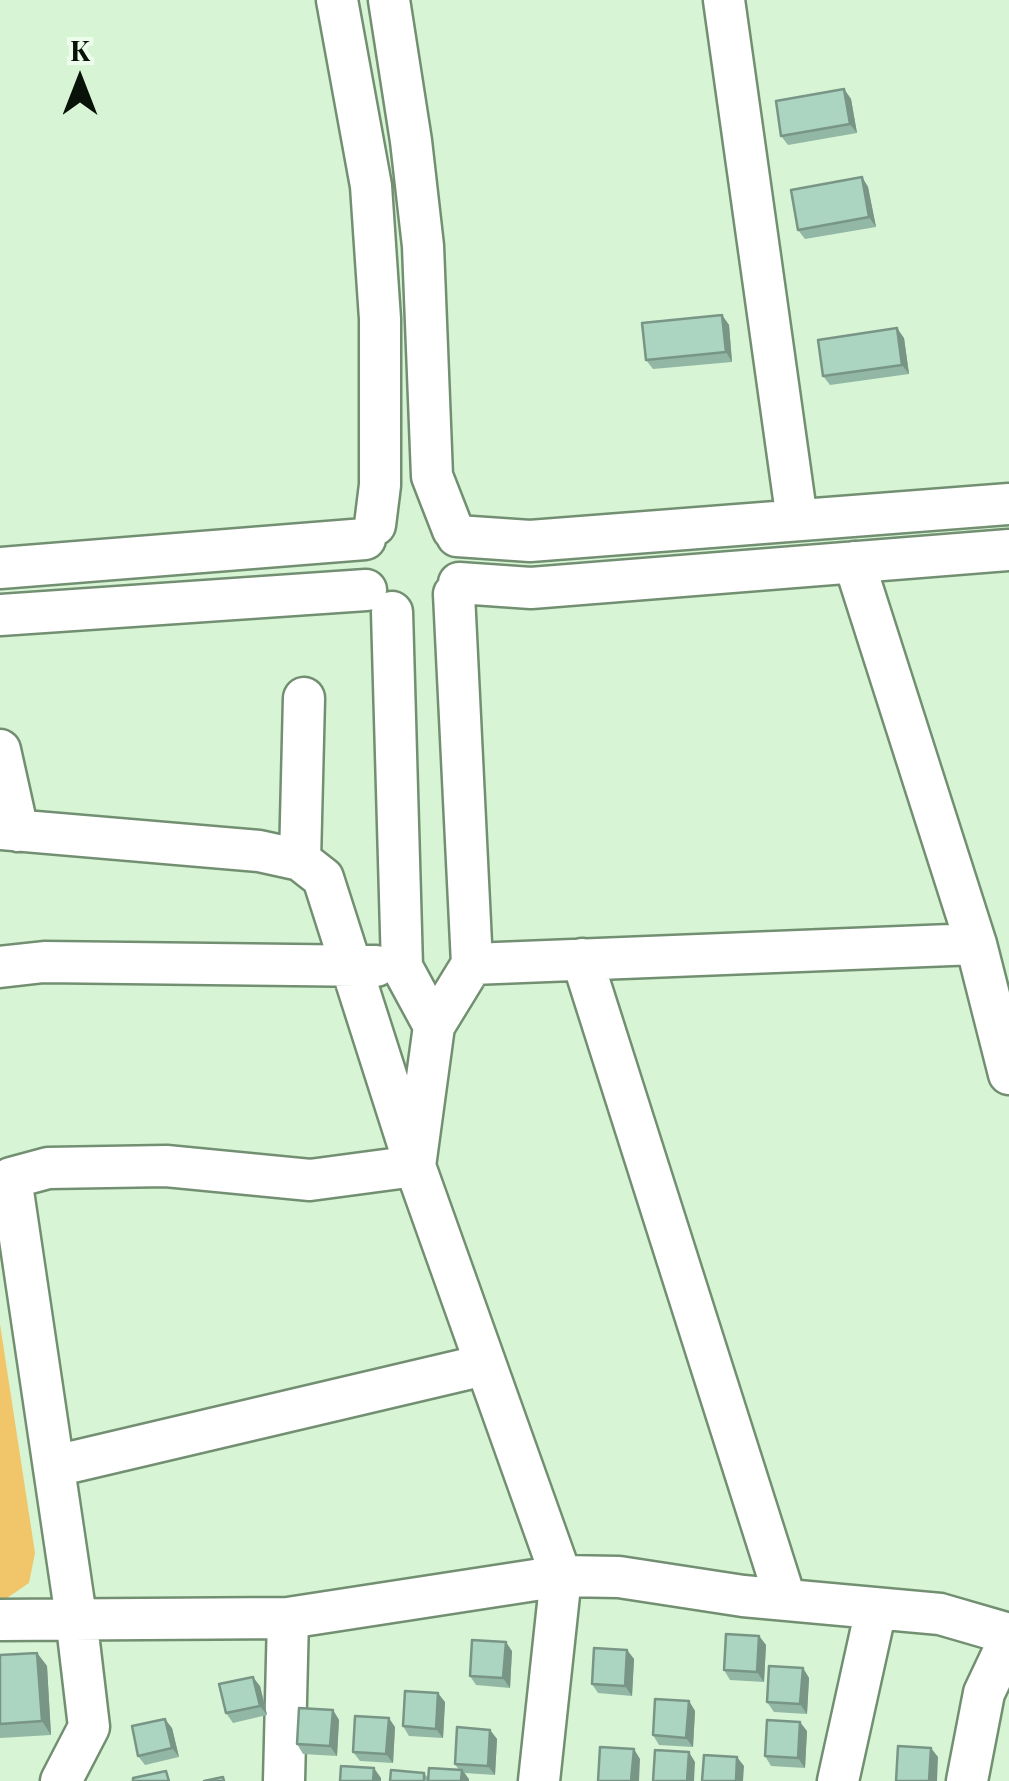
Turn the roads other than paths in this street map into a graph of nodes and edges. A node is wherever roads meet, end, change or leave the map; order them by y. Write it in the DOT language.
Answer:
graph roads {
  1 [pos="337,0"];
  2 [pos="388,0"];
  3 [pos="724,0"];
  4 [pos="1009,504"];
  5 [pos="798,520"];
  6 [pos="370,532"];
  7 [pos="455,533"];
  8 [pos="1009,550"];
  9 [pos="854,562"];
  10 [pos="0,568"];
  11 [pos="457,588"];
  12 [pos="379,601"];
  13 [pos="0,615"];
  14 [pos="304,698"];
  15 [pos="0,750"];
  16 [pos="9,830"];
  17 [pos="300,860"];
  18 [pos="976,944"];
  19 [pos="582,960"];
  20 [pos="472,964"];
  21 [pos="350,965"];
  22 [pos="402,967"];
  23 [pos="0,968"];
  24 [pos="434,1026"];
  25 [pos="1009,1074"];
  26 [pos="415,1166"];
  27 [pos="484,1365"];
  28 [pos="54,1466"];
  29 [pos="561,1576"];
  30 [pos="785,1598"];
  31 [pos="876,1609"];
  32 [pos="76,1617"];
  33 [pos="288,1618"];
  34 [pos="0,1620"];
  35 [pos="1009,1637"];
  36 [pos="62,1781"];
  37 [pos="284,1781"];
  38 [pos="538,1781"];
  39 [pos="838,1781"];
  40 [pos="967,1781"];
  1 -- 6 [label="street"];
  2 -- 7 [label="street"];
  3 -- 5 [label="street"];
  4 -- 5 [label="street"];
  5 -- 7 [label="street"];
  6 -- 7 [label="street"];
  6 -- 10 [label="street"];
  6 -- 12 [label="street"];
  7 -- 11 [label="street"];
  8 -- 9 [label="street"];
  9 -- 11 [label="street"];
  9 -- 18 [label="street"];
  11 -- 12 [label="street"];
  11 -- 20 [label="street"];
  12 -- 13 [label="street"];
  12 -- 22 [label="street"];
  14 -- 17 [label="street"];
  15 -- 16 [label="street"];
  16 -- 17 [label="street"];
  17 -- 21 [label="street"];
  18 -- 19 [label="street"];
  18 -- 25 [label="street"];
  19 -- 20 [label="street"];
  19 -- 30 [label="street"];
  20 -- 24 [label="street"];
  21 -- 22 [label="street"];
  21 -- 23 [label="street"];
  21 -- 26 [label="street"];
  22 -- 24 [label="street"];
  24 -- 26 [label="street"];
  26 -- 27 [label="street"];
  26 -- 28 [label="street"];
  27 -- 28 [label="street"];
  27 -- 29 [label="street"];
  28 -- 32 [label="street"];
  29 -- 30 [label="street"];
  29 -- 33 [label="street"];
  29 -- 38 [label="street"];
  30 -- 31 [label="street"];
  31 -- 35 [label="street"];
  31 -- 39 [label="street"];
  32 -- 33 [label="street"];
  32 -- 34 [label="street"];
  32 -- 36 [label="street"];
  33 -- 37 [label="street"];
  35 -- 40 [label="street"];
}
